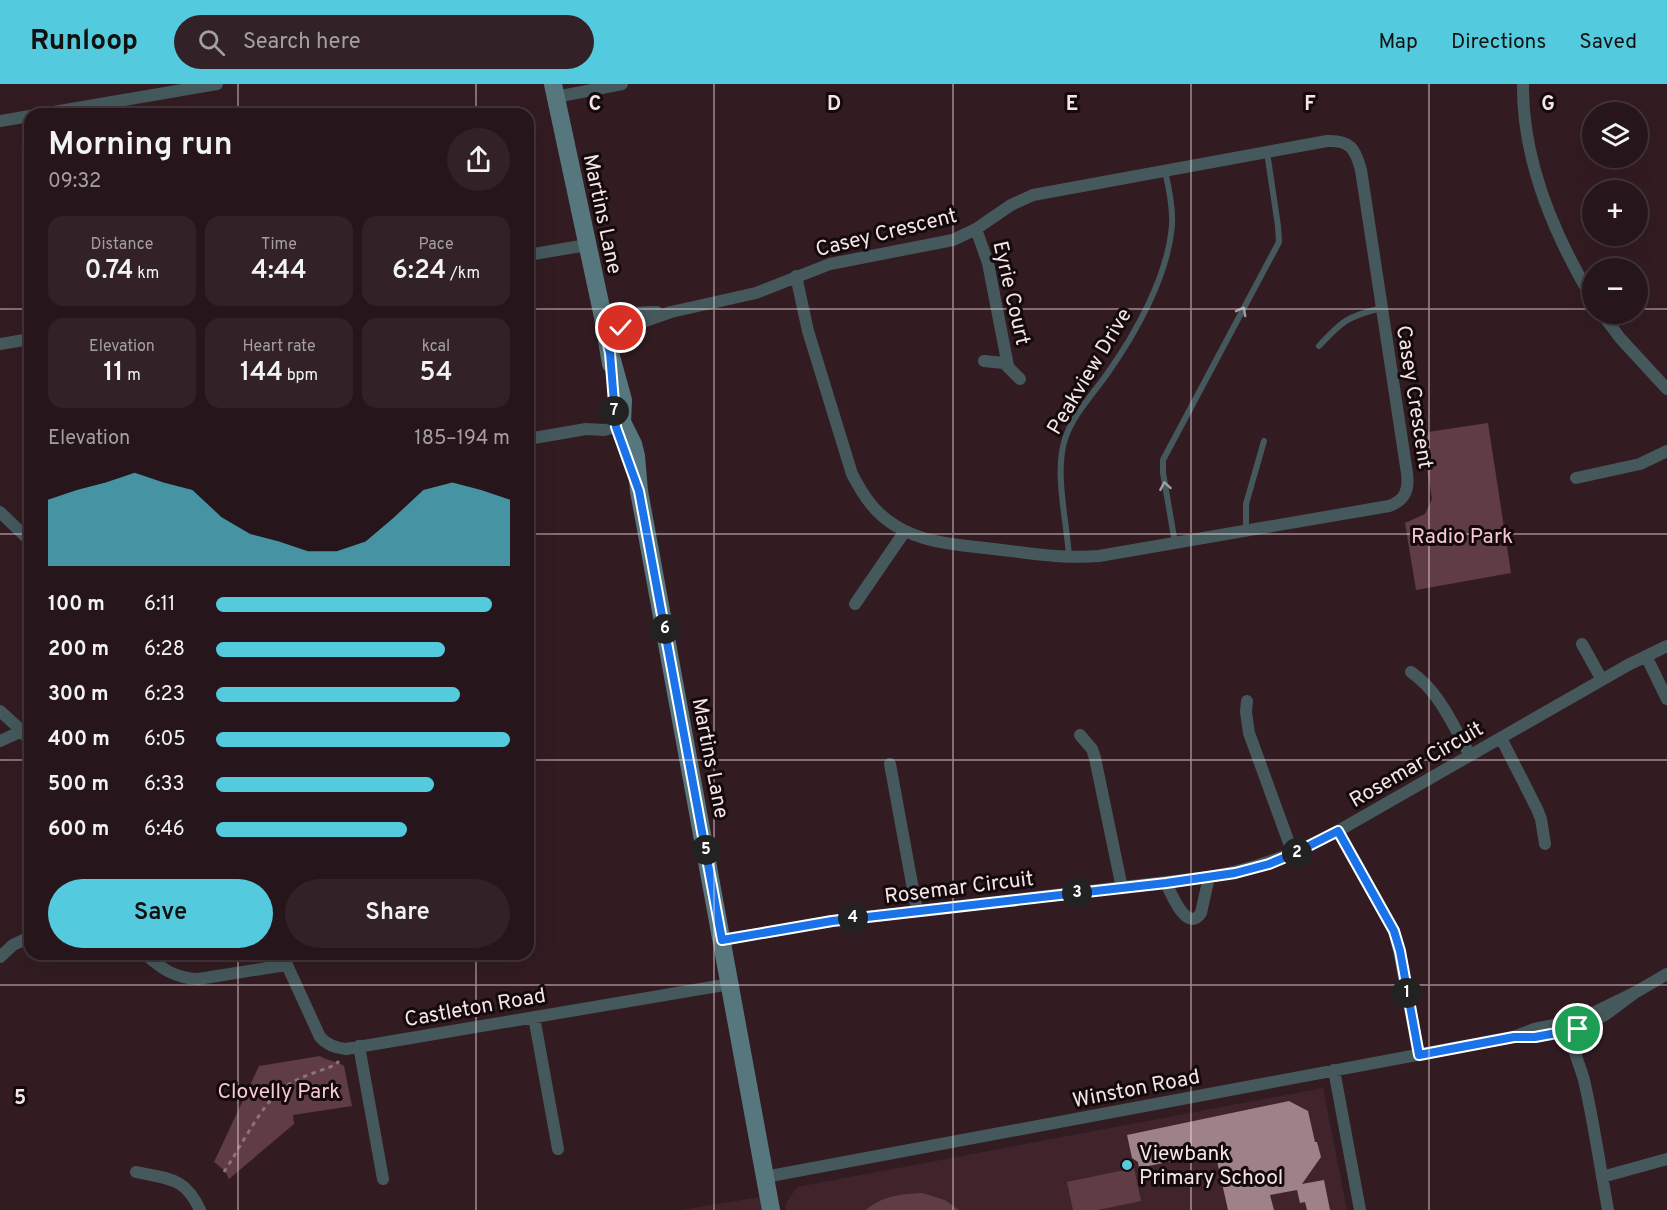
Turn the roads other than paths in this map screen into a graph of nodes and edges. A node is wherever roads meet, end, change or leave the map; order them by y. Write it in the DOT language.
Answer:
graph roads {
  1 [pos="217,84"];
  2 [pos="622,84"];
  3 [pos="1523,84"];
  4 [pos="170,88"];
  5 [pos="554,91"];
  6 [pos="72,108"];
  7 [pos="24,117"];
  8 [pos="0,121"];
  9 [pos="1267,152"];
  10 [pos="1165,170"];
  11 [pos="976,230"];
  12 [pos="587,245"];
  13 [pos="534,254"];
  14 [pos="791,278"];
  15 [pos="1582,280"];
  16 [pos="1382,309"];
  17 [pos="604,324"];
  18 [pos="1610,324"];
  19 [pos="24,340"];
  20 [pos="0,344"];
  21 [pos="1319,346"];
  22 [pos="984,361"];
  23 [pos="1008,366"];
  24 [pos="1020,379"];
  25 [pos="1667,388"];
  26 [pos="618,423"];
  27 [pos="534,438"];
  28 [pos="1264,441"];
  29 [pos="1667,451"];
  30 [pos="1576,478"];
  31 [pos="0,512"];
  32 [pos="905,531"];
  33 [pos="24,532"];
  34 [pos="1246,532"];
  35 [pos="1175,544"];
  36 [pos="1069,557"];
  37 [pos="855,604"];
  38 [pos="1582,644"];
  39 [pos="1667,646"];
  40 [pos="1646,656"];
  41 [pos="1411,672"];
  42 [pos="1602,680"];
  43 [pos="1667,699"];
  44 [pos="1247,701"];
  45 [pos="0,711"];
  46 [pos="22,731"];
  47 [pos="24,734"];
  48 [pos="1080,735"];
  49 [pos="1501,738"];
  50 [pos="0,741"];
  51 [pos="1470,755"];
  52 [pos="890,764"];
  53 [pos="1338,831"];
  54 [pos="1545,844"];
  55 [pos="1293,854"];
  56 [pos="1209,877"];
  57 [pos="1166,883"];
  58 [pos="1122,888"];
  59 [pos="917,911"];
  60 [pos="24,940"];
  61 [pos="722,940"];
  62 [pos="0,957"];
  63 [pos="152,960"];
  64 [pos="280,960"];
  65 [pos="284,960"];
  66 [pos="1667,974"];
  67 [pos="730,984"];
  68 [pos="534,1017"];
  69 [pos="1574,1027"];
  70 [pos="359,1046"];
  71 [pos="1419,1055"];
  72 [pos="1334,1070"];
  73 [pos="558,1149"];
  74 [pos="1667,1159"];
  75 [pos="136,1172"];
  76 [pos="765,1177"];
  77 [pos="1602,1177"];
  78 [pos="383,1179"];
  79 [pos="200,1210"];
  80 [pos="771,1210"];
  81 [pos="1360,1210"];
  82 [pos="1608,1210"];
  1 -- 4 [label="street"];
  2 -- 5 [label="street"];
  3 -- 15 [label="street"];
  4 -- 6 [label="street"];
  5 -- 12 [label="street, Martins Lane"];
  7 -- 8 [label="street"];
  9 -- 10 [label="street, Casey Crescent"];
  9 -- 16 [label="street, Casey Crescent"];
  35 -- 9 [label="lane, one-way"];
  10 -- 11 [label="street, Casey Crescent"];
  10 -- 36 [label="lane, Peakview Drive"];
  11 -- 14 [label="street, Casey Crescent"];
  11 -- 23 [label="street, Eyrie Court"];
  12 -- 13 [label="street"];
  12 -- 17 [label="street, Martins Lane"];
  14 -- 17 [label="street, Casey Crescent"];
  14 -- 32 [label="street, Casey Crescent"];
  16 -- 21 [label="lane"];
  16 -- 34 [label="street, Casey Crescent"];
  17 -- 26 [label="street, Martins Lane"];
  18 -- 25 [label="street"];
  19 -- 20 [label="street"];
  22 -- 23 [label="street, Eyrie Court"];
  23 -- 24 [label="street, Eyrie Court"];
  26 -- 27 [label="street"];
  26 -- 61 [label="street, Martins Lane"];
  28 -- 34 [label="lane"];
  29 -- 30 [label="street"];
  31 -- 33 [label="street"];
  32 -- 36 [label="street, Casey Crescent"];
  32 -- 37 [label="street"];
  34 -- 35 [label="street, Casey Crescent"];
  35 -- 36 [label="street, Casey Crescent"];
  38 -- 42 [label="street"];
  39 -- 40 [label="street, Rosemar Circuit"];
  40 -- 42 [label="street, Rosemar Circuit"];
  40 -- 43 [label="street"];
  41 -- 51 [label="street"];
  42 -- 49 [label="street, Rosemar Circuit"];
  44 -- 55 [label="street"];
  45 -- 46 [label="street"];
  46 -- 47 [label="street"];
  46 -- 50 [label="street"];
  48 -- 58 [label="street"];
  49 -- 51 [label="street, Rosemar Circuit"];
  49 -- 54 [label="street"];
  51 -- 53 [label="street, Rosemar Circuit"];
  52 -- 59 [label="street"];
  53 -- 55 [label="street, Rosemar Circuit"];
  53 -- 71 [label="street"];
  55 -- 56 [label="street, Rosemar Circuit"];
  56 -- 57 [label="street, Rosemar Circuit"];
  56 -- 57 [label="street"];
  57 -- 58 [label="street, Rosemar Circuit"];
  58 -- 59 [label="street, Rosemar Circuit"];
  59 -- 61 [label="street, Rosemar Circuit"];
  60 -- 62 [label="street"];
  61 -- 67 [label="street, Martins Lane"];
  63 -- 64 [label="street"];
  65 -- 70 [label="street, Castleton Road"];
  66 -- 69 [label="street, Winston Road"];
  67 -- 68 [label="street, Castleton Road"];
  67 -- 76 [label="street, Martins Lane"];
  68 -- 70 [label="street, Castleton Road"];
  68 -- 73 [label="street"];
  69 -- 71 [label="street, Winston Road"];
  69 -- 77 [label="street"];
  70 -- 78 [label="street"];
  71 -- 72 [label="street, Winston Road"];
  72 -- 76 [label="street, Winston Road"];
  72 -- 81 [label="street"];
  74 -- 77 [label="street"];
  75 -- 79 [label="street"];
  76 -- 80 [label="street, Martins Lane"];
  77 -- 82 [label="street"];
}
